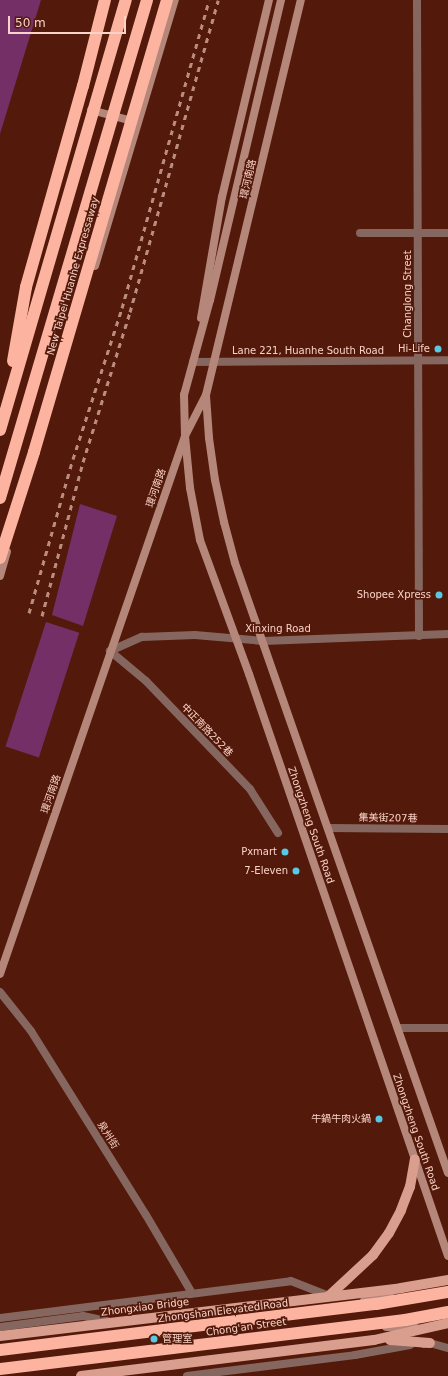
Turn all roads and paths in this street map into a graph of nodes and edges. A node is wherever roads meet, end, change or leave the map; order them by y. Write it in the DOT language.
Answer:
graph roads {
  1 [pos="105,0"];
  2 [pos="123,0"];
  3 [pos="126,0"];
  4 [pos="147,0"];
  5 [pos="167,0"];
  6 [pos="174,0"];
  7 [pos="269,0"];
  8 [pos="281,0"];
  9 [pos="301,0"];
  10 [pos="418,0"];
  11 [pos="91,110"];
  12 [pos="139,123"];
  13 [pos="360,233"];
  14 [pos="418,233"];
  15 [pos="448,233"];
  16 [pos="419,360"];
  17 [pos="448,360"];
  18 [pos="193,362"];
  19 [pos="215,362"];
  20 [pos="206,395"];
  21 [pos="2,418"];
  22 [pos="0,430"];
  23 [pos="185,436"];
  24 [pos="0,498"];
  25 [pos="0,558"];
  26 [pos="0,576"];
  27 [pos="448,634"];
  28 [pos="419,636"];
  29 [pos="237,639"];
  30 [pos="263,641"];
  31 [pos="110,651"];
  32 [pos="328,828"];
  33 [pos="448,829"];
  34 [pos="278,833"];
  35 [pos="0,974"];
  36 [pos="0,992"];
  37 [pos="398,1028"];
  38 [pos="448,1028"];
  39 [pos="414,1158"];
  40 [pos="448,1173"];
  41 [pos="448,1256"];
  42 [pos="448,1280"];
  43 [pos="401,1288"];
  44 [pos="448,1292"];
  45 [pos="192,1293"];
  46 [pos="329,1296"];
  47 [pos="448,1312"];
  48 [pos="0,1318"];
  49 [pos="116,1323"];
  50 [pos="448,1323"];
  51 [pos="0,1327"];
  52 [pos="425,1328"];
  53 [pos="0,1336"];
  54 [pos="374,1340"];
  55 [pos="430,1343"];
  56 [pos="0,1346"];
  57 [pos="448,1348"];
  58 [pos="0,1350"];
  59 [pos="0,1370"];
  60 [pos="232,1373"];
  61 [pos="81,1376"];
  62 [pos="187,1376"];
  1 -- 21 [label="highway, bridge"];
  2 -- 11 [label="street"];
  3 -- 21 [label="highway, bridge"];
  4 -- 24 [label="highway, bridge"];
  5 -- 25 [label="highway, New Taipei Huanhe Expressaway, bridge"];
  6 -- 12 [label="street"];
  7 -- 18 [label="street"];
  8 -- 18 [label="street, 環河南路"];
  9 -- 19 [label="street, 環河南路"];
  10 -- 14 [label="street, Changlong Street"];
  11 -- 12 [label="street"];
  11 -- 21 [label="street"];
  12 -- 26 [label="street"];
  13 -- 14 [label="street"];
  14 -- 15 [label="street"];
  14 -- 16 [label="street, Changlong Street"];
  16 -- 17 [label="street, Lane 221, Huanhe South Road"];
  16 -- 19 [label="street, Lane 221, Huanhe South Road"];
  16 -- 28 [label="street, Changlong Street"];
  18 -- 19 [label="street, Lane 221, Huanhe South Road"];
  18 -- 23 [label="street, Zhongzheng South Road"];
  19 -- 20 [label="street, 環河南路"];
  20 -- 23 [label="street, 環河南路"];
  20 -- 30 [label="street, Zhongzheng South Road"];
  21 -- 22 [label="highway, bridge"];
  23 -- 29 [label="street, Zhongzheng South Road"];
  23 -- 31 [label="street, 環河南路"];
  27 -- 28 [label="street, Xinxing Road"];
  28 -- 30 [label="street, Xinxing Road"];
  29 -- 30 [label="street, Xinxing Road"];
  29 -- 31 [label="street, Xinxing Road"];
  29 -- 39 [label="street, Zhongzheng South Road"];
  30 -- 32 [label="street, Zhongzheng South Road"];
  31 -- 34 [label="street, 中正南路252巷"];
  31 -- 35 [label="street, 環河南路"];
  32 -- 33 [label="street, 集美街207巷"];
  32 -- 37 [label="street, Zhongzheng South Road"];
  36 -- 45 [label="street, 泉州街"];
  37 -- 38 [label="street"];
  37 -- 40 [label="street, Zhongzheng South Road"];
  39 -- 41 [label="street, Zhongzheng South Road"];
  39 -- 46 [label="main road"];
  42 -- 43 [label="main road, Chong'an Street"];
  43 -- 46 [label="main road, Chong'an Street"];
  43 -- 56 [label="street, Chong'an Street"];
  44 -- 58 [label="highway, Zhongshan Elevated Road"];
  45 -- 46 [label="street, Chong'an Street"];
  45 -- 48 [label="street, Chong'an Street"];
  46 -- 49 [label="main road, Zhongxiao Bridge"];
  47 -- 59 [label="highway, bridge"];
  49 -- 51 [label="street"];
  49 -- 53 [label="main road, Zhongxiao Bridge"];
  50 -- 52 [label="main road, Chong'an Street"];
  52 -- 54 [label="main road"];
  52 -- 59 [label="street, Chong'an Street"];
  54 -- 55 [label="main road"];
  54 -- 61 [label="main road"];
  55 -- 57 [label="street"];
  55 -- 60 [label="street"];
  60 -- 62 [label="street"];
}
